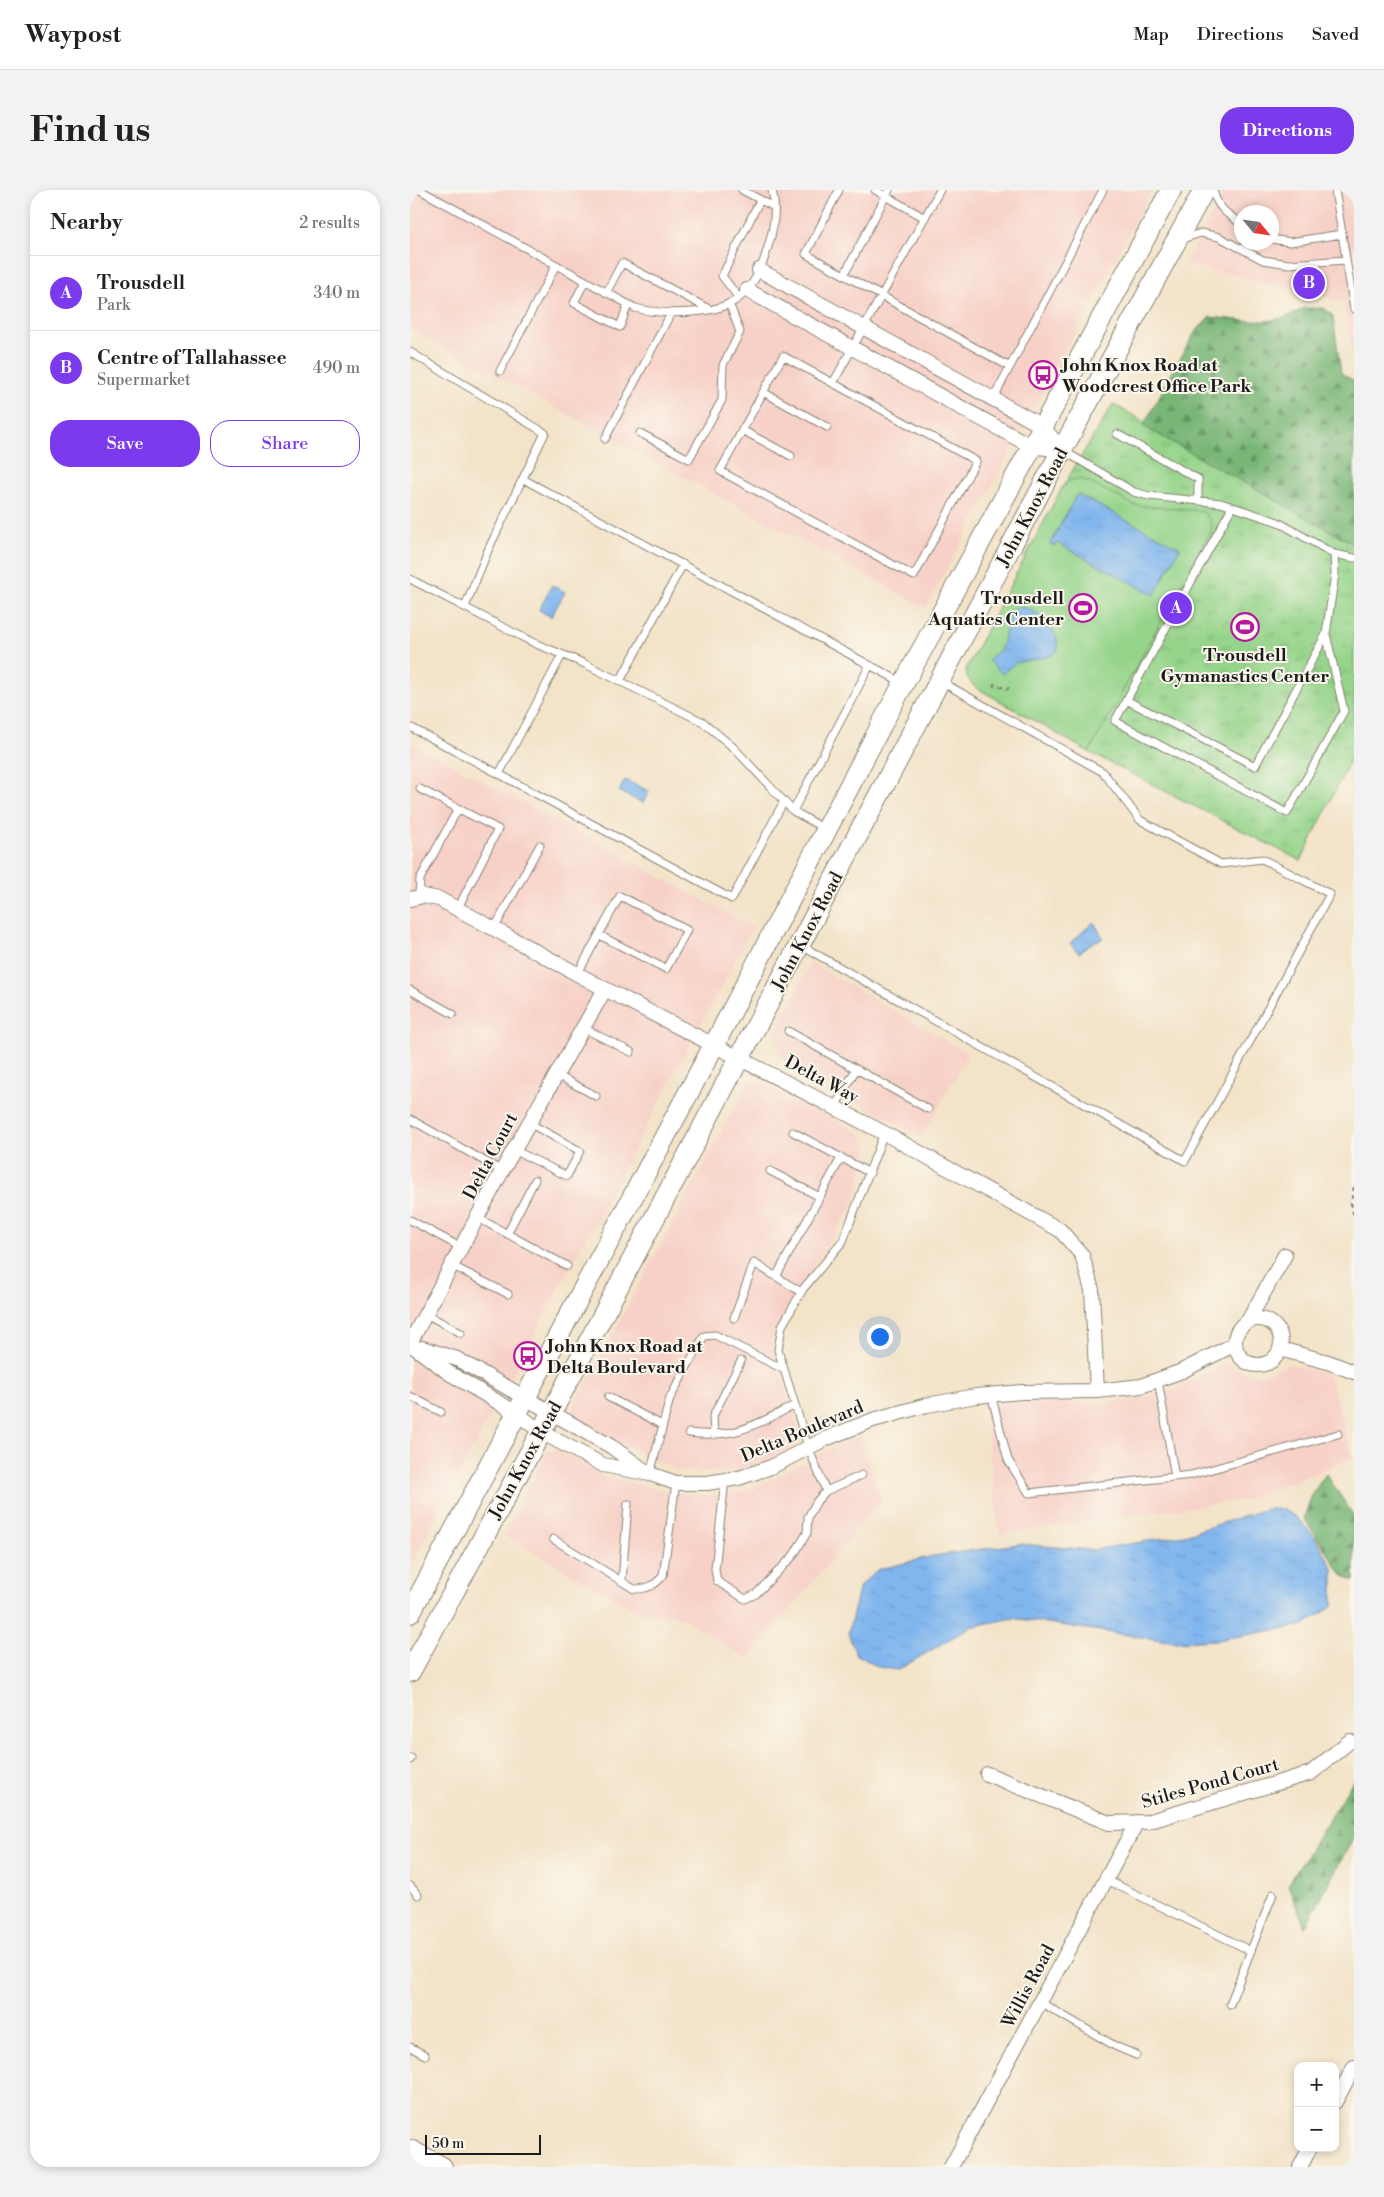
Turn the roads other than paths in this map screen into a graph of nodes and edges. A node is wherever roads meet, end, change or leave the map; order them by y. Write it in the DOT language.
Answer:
graph roads {
  1 [pos="420,190"];
  2 [pos="742,190"];
  3 [pos="772,190"];
  4 [pos="839,190"];
  5 [pos="875,190"];
  6 [pos="940,190"];
  7 [pos="1104,190"];
  8 [pos="1171,190"];
  9 [pos="1204,190"];
  10 [pos="1214,190"];
  11 [pos="1335,190"];
  12 [pos="887,193"];
  13 [pos="760,200"];
  14 [pos="774,207"];
  15 [pos="925,218"];
  16 [pos="1234,219"];
  17 [pos="1342,234"];
  18 [pos="1176,240"];
  19 [pos="1279,240"];
  20 [pos="1346,260"];
  21 [pos="556,265"];
  22 [pos="759,270"];
  23 [pos="844,275"];
  24 [pos="585,281"];
  25 [pos="606,293"];
  26 [pos="743,294"];
  27 [pos="882,296"];
  28 [pos="729,303"];
  29 [pos="628,304"];
  30 [pos="709,309"];
  31 [pos="1354,309"];
  32 [pos="671,313"];
  33 [pos="864,328"];
  34 [pos="853,348"];
  35 [pos="410,352"];
  36 [pos="1010,367"];
  37 [pos="500,371"];
  38 [pos="833,383"];
  39 [pos="763,392"];
  40 [pos="993,399"];
  41 [pos="1042,426"];
  42 [pos="827,427"];
  43 [pos="742,430"];
  44 [pos="640,433"];
  45 [pos="1117,434"];
  46 [pos="604,439"];
  47 [pos="1031,446"];
  48 [pos="1062,450"];
  49 [pos="791,456"];
  50 [pos="523,479"];
  51 [pos="1198,501"];
  52 [pos="1232,507"];
  53 [pos="1334,554"];
  54 [pos="1354,558"];
  55 [pos="683,564"];
  56 [pos="410,579"];
  57 [pos="464,607"];
  58 [pos="1326,634"];
  59 [pos="562,655"];
  60 [pos="870,665"];
  61 [pos="908,675"];
  62 [pos="620,681"];
  63 [pos="935,689"];
  64 [pos="1126,700"];
  65 [pos="410,727"];
  66 [pos="499,774"];
  67 [pos="420,789"];
  68 [pos="784,801"];
  69 [pos="458,809"];
  70 [pos="793,810"];
  71 [pos="827,829"];
  72 [pos="540,845"];
  73 [pos="414,898"];
  74 [pos="458,908"];
  75 [pos="495,927"];
  76 [pos="599,935"];
  77 [pos="800,944"];
  78 [pos="578,973"];
  79 [pos="605,989"];
  80 [pos="410,990"];
  81 [pos="453,1014"];
  82 [pos="583,1028"];
  83 [pos="788,1031"];
  84 [pos="714,1045"];
  85 [pos="631,1052"];
  86 [pos="740,1057"];
  87 [pos="856,1069"];
  88 [pos="557,1075"];
  89 [pos="596,1096"];
  90 [pos="835,1107"];
  91 [pos="928,1109"];
  92 [pos="410,1119"];
  93 [pos="529,1123"];
  94 [pos="793,1132"];
  95 [pos="884,1133"];
  96 [pos="514,1150"];
  97 [pos="841,1158"];
  98 [pos="502,1171"];
  99 [pos="770,1171"];
  100 [pos="870,1173"];
  101 [pos="535,1180"];
  102 [pos="820,1197"];
  103 [pos="478,1218"];
  104 [pos="410,1220"];
  105 [pos="507,1234"];
  106 [pos="462,1248"];
  107 [pos="1285,1255"];
  108 [pos="453,1266"];
  109 [pos="567,1266"];
  110 [pos="776,1275"];
  111 [pos="801,1292"];
  112 [pos="508,1294"];
  113 [pos="426,1314"];
  114 [pos="734,1318"];
  115 [pos="1248,1321"];
  116 [pos="461,1333"];
  117 [pos="410,1344"];
  118 [pos="1234,1344"];
  119 [pos="1280,1349"];
  120 [pos="741,1361"];
  121 [pos="783,1368"];
  122 [pos="1354,1372"];
  123 [pos="1158,1380"];
  124 [pos="1097,1391"];
  125 [pos="991,1394"];
  126 [pos="410,1396"];
  127 [pos="608,1397"];
  128 [pos="795,1405"];
  129 [pos="523,1406"];
  130 [pos="441,1412"];
  131 [pos="551,1414"];
  132 [pos="662,1425"];
  133 [pos="541,1432"];
  134 [pos="689,1433"];
  135 [pos="1338,1434"];
  136 [pos="714,1435"];
  137 [pos="808,1447"];
  138 [pos="650,1474"];
  139 [pos="862,1475"];
  140 [pos="1175,1477"];
  141 [pos="725,1480"];
  142 [pos="676,1483"];
  143 [pos="826,1491"];
  144 [pos="628,1504"];
  145 [pos="553,1539"];
  146 [pos="622,1581"];
  147 [pos="410,1613"];
  148 [pos="410,1672"];
  149 [pos="1350,1741"];
  150 [pos="987,1774"];
  151 [pos="1138,1822"];
  152 [pos="1107,1880"];
  153 [pos="410,1886"];
  154 [pos="418,1894"];
  155 [pos="1272,1894"];
  156 [pos="1250,1951"];
  157 [pos="1040,2002"];
  158 [pos="1230,2004"];
  159 [pos="410,2047"];
  160 [pos="1136,2055"];
  161 [pos="425,2056"];
  162 [pos="1354,2067"];
  163 [pos="1339,2095"];
  164 [pos="410,2150"];
  165 [pos="1308,2152"];
  166 [pos="442,2167"];
  167 [pos="952,2167"];
  168 [pos="1300,2167"];
  1 -- 21 [label="lane"];
  2 -- 13 [label="lane"];
  3 -- 14 [label="lane"];
  4 -- 23 [label="lane"];
  5 -- 12 [label="lane"];
  6 -- 15 [label="lane"];
  7 -- 36 [label="lane"];
  8 -- 41 [label="main road, John Knox Road"];
  9 -- 18 [label="main road, John Knox Road"];
  10 -- 16 [label="lane"];
  11 -- 17 [label="lane"];
  12 -- 15 [label="lane"];
  12 -- 23 [label="lane"];
  13 -- 14 [label="lane"];
  13 -- 26 [label="lane"];
  14 -- 22 [label="lane"];
  15 -- 27 [label="lane"];
  17 -- 19 [label="lane"];
  17 -- 20 [label="lane"];
  18 -- 20 [label="lane"];
  18 -- 48 [label="main road, John Knox Road"];
  20 -- 31 [label="lane"];
  21 -- 24 [label="lane"];
  21 -- 37 [label="lane"];
  22 -- 26 [label="lane"];
  22 -- 33 [label="street"];
  23 -- 27 [label="lane"];
  24 -- 25 [label="lane"];
  24 -- 29 [label="lane"];
  25 -- 29 [label="lane"];
  25 -- 30 [label="lane"];
  26 -- 28 [label="lane"];
  26 -- 34 [label="street"];
  27 -- 33 [label="lane"];
  27 -- 36 [label="lane"];
  28 -- 30 [label="lane"];
  28 -- 44 [label="lane"];
  29 -- 32 [label="lane"];
  30 -- 32 [label="lane"];
  32 -- 46 [label="lane"];
  33 -- 34 [label="lane"];
  33 -- 40 [label="street"];
  34 -- 38 [label="lane"];
  34 -- 47 [label="street"];
  35 -- 50 [label="lane"];
  36 -- 40 [label="lane"];
  38 -- 39 [label="lane"];
  38 -- 43 [label="lane"];
  39 -- 42 [label="lane"];
  39 -- 43 [label="lane"];
  40 -- 41 [label="street"];
  41 -- 47 [label="main road, John Knox Road"];
  41 -- 48 [label="street"];
  43 -- 49 [label="lane"];
  45 -- 51 [label="lane"];
  47 -- 48 [label="street"];
  47 -- 61 [label="main road, John Knox Road"];
  48 -- 51 [label="lane"];
  48 -- 63 [label="main road, John Knox Road"];
  50 -- 55 [label="lane"];
  50 -- 57 [label="lane"];
  51 -- 52 [label="lane"];
  52 -- 53 [label="lane"];
  52 -- 64 [label="lane"];
  53 -- 54 [label="lane"];
  53 -- 58 [label="lane"];
  55 -- 60 [label="lane"];
  55 -- 62 [label="lane"];
  56 -- 57 [label="lane"];
  57 -- 59 [label="lane"];
  58 -- 64 [label="lane"];
  58 -- 64 [label="lane"];
  59 -- 62 [label="lane"];
  59 -- 66 [label="lane"];
  60 -- 61 [label="lane"];
  60 -- 70 [label="lane"];
  61 -- 63 [label="main road"];
  61 -- 71 [label="main road, John Knox Road"];
  62 -- 68 [label="lane"];
  63 -- 77 [label="main road, John Knox Road"];
  63 -- 77 [label="lane"];
  65 -- 66 [label="lane"];
  66 -- 68 [label="lane"];
  67 -- 69 [label="lane"];
  68 -- 70 [label="lane"];
  69 -- 73 [label="lane"];
  69 -- 74 [label="lane"];
  70 -- 71 [label="lane"];
  71 -- 84 [label="main road, John Knox Road"];
  72 -- 75 [label="lane"];
  73 -- 74 [label="street, Delta Way"];
  74 -- 75 [label="street, Delta Way"];
  75 -- 78 [label="street, Delta Way"];
  76 -- 76 [label="lane"];
  76 -- 78 [label="lane"];
  77 -- 86 [label="main road, John Knox Road"];
  78 -- 79 [label="street, Delta Way"];
  79 -- 82 [label="street, Delta Court"];
  79 -- 84 [label="street, Delta Way"];
  80 -- 81 [label="lane"];
  82 -- 85 [label="lane"];
  82 -- 88 [label="street, Delta Court"];
  83 -- 87 [label="lane"];
  84 -- 86 [label="street, Delta Way"];
  84 -- 129 [label="main road, John Knox Road"];
  86 -- 90 [label="street, Delta Way"];
  86 -- 131 [label="main road, John Knox Road"];
  87 -- 90 [label="lane"];
  87 -- 91 [label="lane"];
  88 -- 89 [label="lane"];
  88 -- 93 [label="street, Delta Court"];
  90 -- 95 [label="street, Delta Way"];
  92 -- 98 [label="lane"];
  93 -- 96 [label="street, Delta Court"];
  93 -- 96 [label="lane"];
  94 -- 97 [label="lane"];
  95 -- 100 [label="lane"];
  95 -- 124 [label="street, Delta Way"];
  96 -- 98 [label="street, Delta Court"];
  97 -- 100 [label="lane"];
  97 -- 102 [label="lane"];
  98 -- 103 [label="street, Delta Court"];
  99 -- 102 [label="lane"];
  100 -- 111 [label="lane"];
  101 -- 105 [label="lane"];
  102 -- 110 [label="lane"];
  103 -- 105 [label="lane"];
  103 -- 106 [label="street, Delta Court"];
  104 -- 106 [label="lane"];
  105 -- 109 [label="lane"];
  106 -- 108 [label="street, Delta Court"];
  107 -- 115 [label="street"];
  108 -- 112 [label="lane"];
  108 -- 113 [label="street, Delta Court"];
  110 -- 111 [label="lane"];
  110 -- 114 [label="lane"];
  111 -- 121 [label="lane"];
  113 -- 116 [label="lane"];
  113 -- 117 [label="street, Delta Court"];
  115 -- 118 [label="street"];
  115 -- 119 [label="street"];
  117 -- 129 [label="street, Delta Boulevard"];
  118 -- 119 [label="street"];
  118 -- 123 [label="street, Delta Boulevard"];
  119 -- 122 [label="street"];
  120 -- 136 [label="lane"];
  121 -- 128 [label="lane"];
  121 -- 132 [label="lane"];
  123 -- 124 [label="street, Delta Boulevard"];
  123 -- 140 [label="lane"];
  124 -- 125 [label="street, Delta Boulevard"];
  125 -- 137 [label="street, Delta Boulevard"];
  125 -- 140 [label="lane"];
  126 -- 130 [label="lane"];
  127 -- 132 [label="lane"];
  128 -- 136 [label="lane"];
  128 -- 137 [label="lane"];
  129 -- 131 [label="street"];
  129 -- 133 [label="street, Delta Boulevard"];
  129 -- 147 [label="main road, John Knox Road"];
  131 -- 133 [label="main road, John Knox Road"];
  131 -- 138 [label="street"];
  132 -- 138 [label="lane"];
  133 -- 138 [label="street, Delta Boulevard"];
  133 -- 148 [label="main road, John Knox Road"];
  134 -- 136 [label="lane"];
  135 -- 140 [label="lane"];
  137 -- 141 [label="street, Delta Boulevard"];
  137 -- 143 [label="lane"];
  138 -- 142 [label="street, Delta Boulevard"];
  139 -- 143 [label="lane"];
  141 -- 142 [label="street, Delta Boulevard"];
  141 -- 143 [label="lane"];
  142 -- 146 [label="lane"];
  144 -- 146 [label="lane"];
  145 -- 146 [label="lane"];
  149 -- 151 [label="street, Stiles Pond Court"];
  150 -- 151 [label="street, Stiles Pond Court"];
  151 -- 152 [label="street, Willis Road"];
  152 -- 156 [label="lane"];
  152 -- 157 [label="street, Willis Road"];
  153 -- 154 [label="lane"];
  155 -- 156 [label="lane"];
  156 -- 158 [label="lane"];
  157 -- 160 [label="lane"];
  157 -- 167 [label="street, Willis Road"];
  159 -- 161 [label="lane"];
  162 -- 163 [label="street"];
  164 -- 166 [label="main road"];
  165 -- 168 [label="street"];
}
